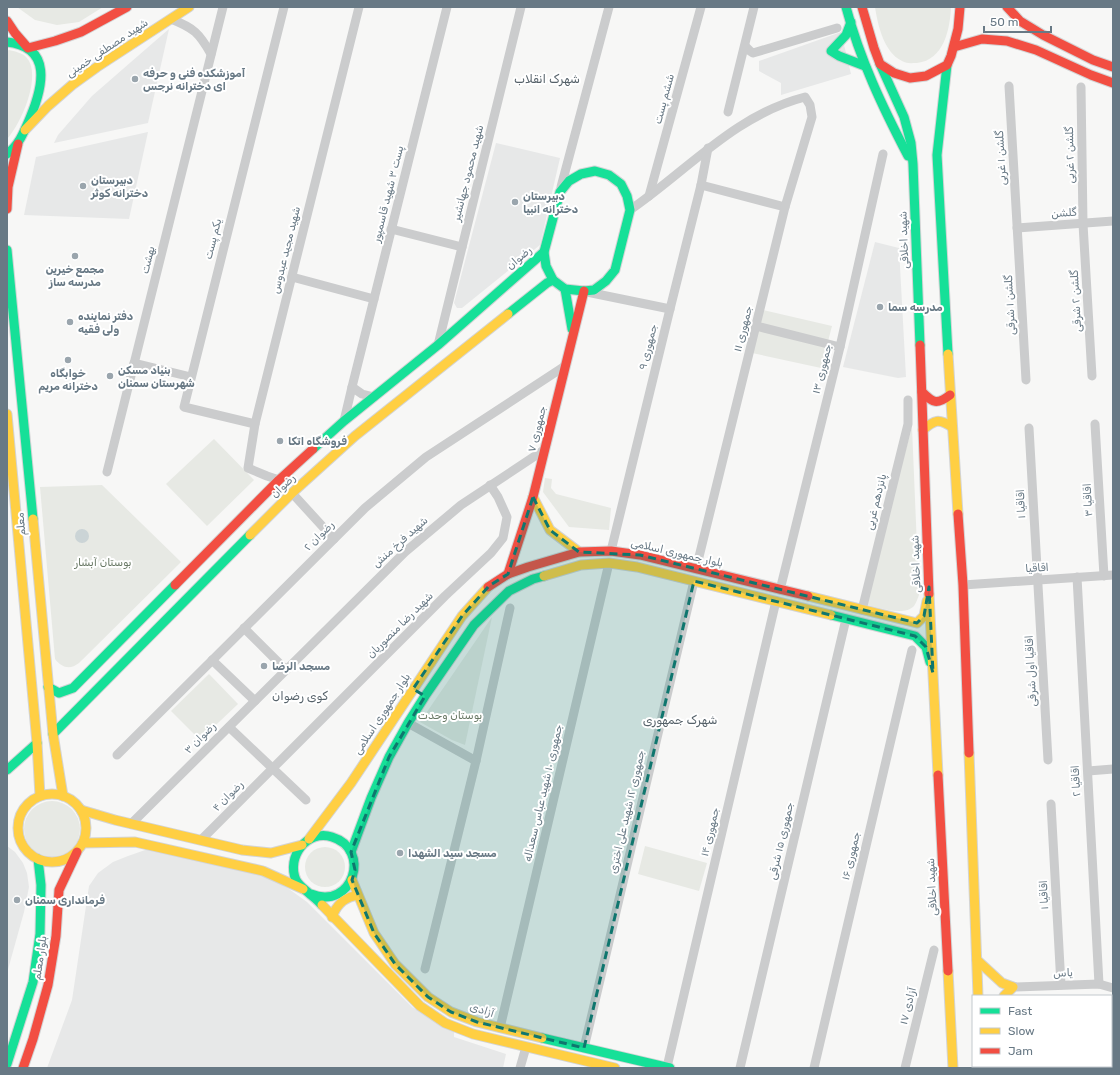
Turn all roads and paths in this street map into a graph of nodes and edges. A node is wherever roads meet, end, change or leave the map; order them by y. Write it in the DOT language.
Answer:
graph roads {
  1 [pos="127,7"];
  2 [pos="189,7"];
  3 [pos="223,7"];
  4 [pos="284,7"];
  5 [pos="359,7"];
  6 [pos="447,7"];
  7 [pos="521,7"];
  8 [pos="609,7"];
  9 [pos="701,7"];
  10 [pos="754,7"];
  11 [pos="846,7"];
  12 [pos="862,7"];
  13 [pos="960,7"];
  14 [pos="1007,7"];
  15 [pos="172,19"];
  16 [pos="7,21"];
  17 [pos="851,22"];
  18 [pos="837,28"];
  19 [pos="7,42"];
  20 [pos="745,46"];
  21 [pos="954,47"];
  22 [pos="28,48"];
  23 [pos="211,54"];
  24 [pos="880,64"];
  25 [pos="947,64"];
  26 [pos="865,66"];
  27 [pos="1113,67"];
  28 [pos="1113,83"];
  29 [pos="1009,86"];
  30 [pos="1081,87"];
  31 [pos="728,112"];
  32 [pos="25,130"];
  33 [pos="18,143"];
  34 [pos="708,148"];
  35 [pos="7,154"];
  36 [pos="883,154"];
  37 [pos="913,164"];
  38 [pos="701,185"];
  39 [pos="560,192"];
  40 [pos="649,196"];
  41 [pos="785,207"];
  42 [pos="7,210"];
  43 [pos="630,210"];
  44 [pos="1113,222"];
  45 [pos="1083,224"];
  46 [pos="1017,228"];
  47 [pos="391,229"];
  48 [pos="462,247"];
  49 [pos="7,250"];
  50 [pos="544,252"];
  51 [pos="292,277"];
  52 [pos="553,280"];
  53 [pos="565,289"];
  54 [pos="584,291"];
  55 [pos="374,298"];
  56 [pos="670,308"];
  57 [pos="756,326"];
  58 [pos="573,333"];
  59 [pos="438,345"];
  60 [pos="840,347"];
  61 [pos="134,363"];
  62 [pos="565,366"];
  63 [pos="1092,376"];
  64 [pos="191,377"];
  65 [pos="1026,380"];
  66 [pos="352,387"];
  67 [pos="922,392"];
  68 [pos="950,395"];
  69 [pos="374,397"];
  70 [pos="908,400"];
  71 [pos="7,414"];
  72 [pos="344,421"];
  73 [pos="255,424"];
  74 [pos="1095,424"];
  75 [pos="952,427"];
  76 [pos="1029,428"];
  77 [pos="923,430"];
  78 [pos="544,450"];
  79 [pos="107,472"];
  80 [pos="279,480"];
  81 [pos="490,485"];
  82 [pos="292,493"];
  83 [pos="533,497"];
  84 [pos="334,539"];
  85 [pos="611,551"];
  86 [pos="579,552"];
  87 [pos="609,563"];
  88 [pos="696,569"];
  89 [pos="508,574"];
  90 [pos="1108,575"];
  91 [pos="1077,577"];
  92 [pos="1037,580"];
  93 [pos="694,581"];
  94 [pos="963,585"];
  95 [pos="929,587"];
  96 [pos="780,590"];
  97 [pos="776,601"];
  98 [pos="510,608"];
  99 [pos="862,610"];
  100 [pos="846,618"];
  101 [pos="917,624"];
  102 [pos="244,628"];
  103 [pos="915,636"];
  104 [pos="912,650"];
  105 [pos="212,660"];
  106 [pos="286,670"];
  107 [pos="933,673"];
  108 [pos="48,687"];
  109 [pos="413,689"];
  110 [pos="425,696"];
  111 [pos="255,701"];
  112 [pos="408,723"];
  113 [pos="229,726"];
  114 [pos="53,734"];
  115 [pos="37,743"];
  116 [pos="117,755"];
  117 [pos="1048,760"];
  118 [pos="476,761"];
  119 [pos="273,768"];
  120 [pos="1113,769"];
  121 [pos="7,770"];
  122 [pos="1088,771"];
  123 [pos="40,796"];
  124 [pos="63,796"];
  125 [pos="306,800"];
  126 [pos="30,803"];
  127 [pos="1051,804"];
  128 [pos="81,810"];
  129 [pos="13,816"];
  130 [pos="131,824"];
  131 [pos="310,839"];
  132 [pos="11,840"];
  133 [pos="200,840"];
  134 [pos="83,843"];
  135 [pos="302,845"];
  136 [pos="25,849"];
  137 [pos="77,852"];
  138 [pos="351,852"];
  139 [pos="38,859"];
  140 [pos="352,880"];
  141 [pos="50,885"];
  142 [pos="303,889"];
  143 [pos="311,894"];
  144 [pos="361,900"];
  145 [pos="332,916"];
  146 [pos="934,950"];
  147 [pos="977,960"];
  148 [pos="425,969"];
  149 [pos="1099,984"];
  150 [pos="1061,985"];
  151 [pos="1013,987"];
  152 [pos="1113,988"];
  153 [pos="978,995"];
  154 [pos="1005,995"];
  155 [pos="500,1028"];
  156 [pos="526,1047"];
  157 [pos="584,1048"];
  158 [pos="576,1063"];
  159 [pos="7,1064"];
  160 [pos="23,1068"];
  161 [pos="520,1068"];
  162 [pos="615,1068"];
  163 [pos="669,1068"];
  164 [pos="740,1068"];
  165 [pos="814,1068"];
  166 [pos="905,1068"];
  167 [pos="953,1068"];
  1 -- 22 [label="street, شهید مصطفی خمینی"];
  2 -- 15 [label="street, شهید مصطفی خمینی"];
  3 -- 23 [label="street, بهشت"];
  4 -- 64 [label="street, یکم پست"];
  5 -- 51 [label="street, شهید مجید عبدوس"];
  6 -- 47 [label="street, پست ۳ شهید قاسمپور"];
  7 -- 48 [label="street, شهید محمود جهانشیر"];
  8 -- 39 [label="street"];
  9 -- 40 [label="street, ششم پست"];
  10 -- 20 [label="street"];
  11 -- 17 [label="street"];
  12 -- 24 [label="street, شهید اخلاقی"];
  13 -- 21 [label="street"];
  14 -- 27 [label="street"];
  15 -- 23 [label="street"];
  15 -- 32 [label="street, شهید مصطفی خمینی"];
  16 -- 22 [label="street"];
  17 -- 26 [label="street"];
  17 -- 26 [label="street"];
  18 -- 20 [label="street"];
  19 -- 22 [label="street"];
  20 -- 31 [label="street"];
  21 -- 25 [label="street"];
  21 -- 28 [label="street"];
  22 -- 32 [label="street"];
  23 -- 61 [label="street, بهشت"];
  24 -- 25 [label="street"];
  24 -- 37 [label="street, شهید اخلاقی"];
  25 -- 68 [label="street"];
  26 -- 37 [label="street"];
  29 -- 46 [label="street, گلشن ۱ غربی"];
  30 -- 45 [label="street, گلشن ۲ غربی"];
  32 -- 33 [label="street"];
  33 -- 35 [label="street"];
  33 -- 42 [label="street"];
  34 -- 38 [label="street, جمهوری ۹"];
  34 -- 40 [label="street"];
  34 -- 41 [label="street, جمهوری ۱۱"];
  36 -- 60 [label="street, جمهوری ۱۳"];
  37 -- 67 [label="street, شهید اخلاقی"];
  38 -- 41 [label="street"];
  38 -- 56 [label="street, جمهوری ۹"];
  39 -- 43 [label="street"];
  39 -- 50 [label="street"];
  40 -- 43 [label="street"];
  41 -- 57 [label="street, جمهوری ۱۱"];
  43 -- 54 [label="street"];
  44 -- 45 [label="street, گلشن"];
  45 -- 46 [label="street, گلشن"];
  45 -- 63 [label="street, گلشن ۲ شرقی"];
  46 -- 65 [label="street, گلشن ۱ شرقی"];
  47 -- 48 [label="street"];
  47 -- 55 [label="street, پست ۳ شهید قاسمپور"];
  48 -- 59 [label="street, شهید محمود جهانشیر"];
  49 -- 108 [label="street, معلم"];
  50 -- 52 [label="street"];
  50 -- 59 [label="street, رضوان"];
  51 -- 55 [label="street"];
  51 -- 73 [label="street, شهید مجید عبدوس"];
  52 -- 53 [label="street"];
  52 -- 82 [label="street, رضوان"];
  53 -- 54 [label="street"];
  53 -- 58 [label="street"];
  54 -- 56 [label="street"];
  54 -- 58 [label="street, جمهوری ۷"];
  55 -- 66 [label="street, پست ۳ شهید قاسمپور"];
  56 -- 85 [label="street, جمهوری ۹"];
  57 -- 60 [label="street"];
  57 -- 88 [label="street, جمهوری ۱۱"];
  58 -- 62 [label="street, جمهوری ۷"];
  59 -- 69 [label="street, رضوان"];
  60 -- 96 [label="street, جمهوری ۱۳"];
  61 -- 64 [label="street"];
  61 -- 79 [label="street, بهشت"];
  62 -- 78 [label="street, جمهوری ۷"];
  62 -- 84 [label="street, رضوان ۲"];
  64 -- 73 [label="street, یکم پست"];
  66 -- 69 [label="street"];
  66 -- 72 [label="street, پست ۳ شهید قاسمپور"];
  67 -- 68 [label="street"];
  67 -- 77 [label="street, شهید اخلاقی"];
  68 -- 75 [label="street"];
  69 -- 72 [label="street, رضوان"];
  70 -- 99 [label="street, پانزدهم غربی"];
  71 -- 115 [label="street, معلم"];
  72 -- 80 [label="street, رضوان"];
  73 -- 80 [label="street, شهید مجید عبدوس"];
  74 -- 90 [label="street, اقاقیا ۳"];
  75 -- 77 [label="street"];
  75 -- 94 [label="street"];
  76 -- 92 [label="street, اقاقیا ۱"];
  77 -- 95 [label="street, شهید اخلاقی"];
  78 -- 81 [label="street, شهید فرخ منش"];
  78 -- 83 [label="street, جمهوری ۷"];
  80 -- 108 [label="street, رضوان"];
  81 -- 106 [label="street, شهید فرخ منش"];
  81 -- 119 [label="street, شهید رضا منصوریان"];
  82 -- 84 [label="street"];
  82 -- 114 [label="street, رضوان"];
  83 -- 86 [label="street"];
  83 -- 89 [label="street, جمهوری ۷"];
  84 -- 102 [label="street, رضوان ۲"];
  85 -- 86 [label="street, بلوار جمهوری اسلامی"];
  85 -- 88 [label="street, بلوار جمهوری اسلامی"];
  86 -- 89 [label="street, بلوار جمهوری اسلامی"];
  87 -- 93 [label="street, بلوار جمهوری اسلامی"];
  87 -- 110 [label="street, بلوار جمهوری اسلامی"];
  87 -- 155 [label="street, جمهوری ۱۰ شهید عباس سعداله"];
  88 -- 96 [label="street, بلوار جمهوری اسلامی"];
  89 -- 109 [label="street, بلوار جمهوری اسلامی"];
  90 -- 91 [label="street, اقاقیا"];
  91 -- 92 [label="street, اقاقیا"];
  91 -- 122 [label="street, اقاقیا ۲"];
  92 -- 94 [label="street, اقاقیا"];
  92 -- 117 [label="street, اقاقیا اول شرقی"];
  93 -- 97 [label="street, بلوار جمهوری اسلامی"];
  93 -- 157 [label="street, جمهوری ۱۲ شهید علی اختری"];
  94 -- 147 [label="street"];
  95 -- 101 [label="street"];
  95 -- 107 [label="street, شهید اخلاقی"];
  96 -- 99 [label="street, بلوار جمهوری اسلامی"];
  97 -- 100 [label="street, بلوار جمهوری اسلامی"];
  97 -- 163 [label="street, جمهوری ۱۴"];
  98 -- 118 [label="street"];
  99 -- 101 [label="street, بلوار جمهوری اسلامی"];
  100 -- 103 [label="street, بلوار جمهوری اسلامی"];
  100 -- 164 [label="street, جمهوری ۱۵ شرقی"];
  101 -- 103 [label="street"];
  102 -- 105 [label="street, رضوان ۲"];
  102 -- 106 [label="street"];
  103 -- 107 [label="street"];
  104 -- 165 [label="street, جمهوری ۱۶"];
  105 -- 111 [label="street"];
  105 -- 116 [label="street, رضوان ۲"];
  106 -- 111 [label="street, رضوان ۳"];
  107 -- 167 [label="street, شهید اخلاقی"];
  108 -- 114 [label="street, معلم"];
  109 -- 110 [label="street"];
  109 -- 131 [label="street, بلوار جمهوری اسلامی"];
  110 -- 112 [label="street, بلوار جمهوری اسلامی"];
  111 -- 113 [label="street, رضوان ۳"];
  112 -- 118 [label="street"];
  112 -- 138 [label="street, بلوار جمهوری اسلامی"];
  113 -- 119 [label="street"];
  113 -- 130 [label="street, رضوان ۳"];
  114 -- 124 [label="street, معلم"];
  115 -- 121 [label="street"];
  115 -- 123 [label="street, معلم"];
  118 -- 148 [label="street"];
  119 -- 125 [label="street"];
  119 -- 133 [label="street, رضوان ۴"];
  120 -- 122 [label="street"];
  122 -- 149 [label="street, اقاقیا ۲"];
  123 -- 124 [label="street"];
  123 -- 126 [label="street"];
  124 -- 128 [label="street"];
  126 -- 129 [label="street"];
  126 -- 136 [label="street"];
  127 -- 150 [label="street, اقاقیا ۱"];
  128 -- 130 [label="street"];
  128 -- 134 [label="street"];
  130 -- 133 [label="street"];
  131 -- 135 [label="street"];
  131 -- 138 [label="street"];
  132 -- 136 [label="street"];
  133 -- 135 [label="street"];
  134 -- 137 [label="street"];
  134 -- 142 [label="street"];
  135 -- 142 [label="street"];
  136 -- 139 [label="street"];
  137 -- 139 [label="street"];
  137 -- 141 [label="street, بلوار معلم"];
  138 -- 140 [label="street"];
  139 -- 141 [label="street, بلوار معلم"];
  140 -- 143 [label="street"];
  140 -- 144 [label="street, آزادی"];
  141 -- 159 [label="street, بلوار معلم"];
  141 -- 160 [label="street, بلوار معلم"];
  142 -- 143 [label="street"];
  143 -- 145 [label="street"];
  144 -- 145 [label="street"];
  144 -- 155 [label="street, آزادی"];
  145 -- 156 [label="street"];
  146 -- 166 [label="street, آزادی ۱۷"];
  147 -- 151 [label="street"];
  147 -- 153 [label="street"];
  149 -- 150 [label="street, یاس"];
  149 -- 152 [label="street, یاس"];
  150 -- 151 [label="street, یاس"];
  151 -- 154 [label="street"];
  155 -- 157 [label="street, آزادی"];
  156 -- 158 [label="street"];
  156 -- 161 [label="street"];
  157 -- 163 [label="street, آزادی"];
  158 -- 162 [label="street"];
}
